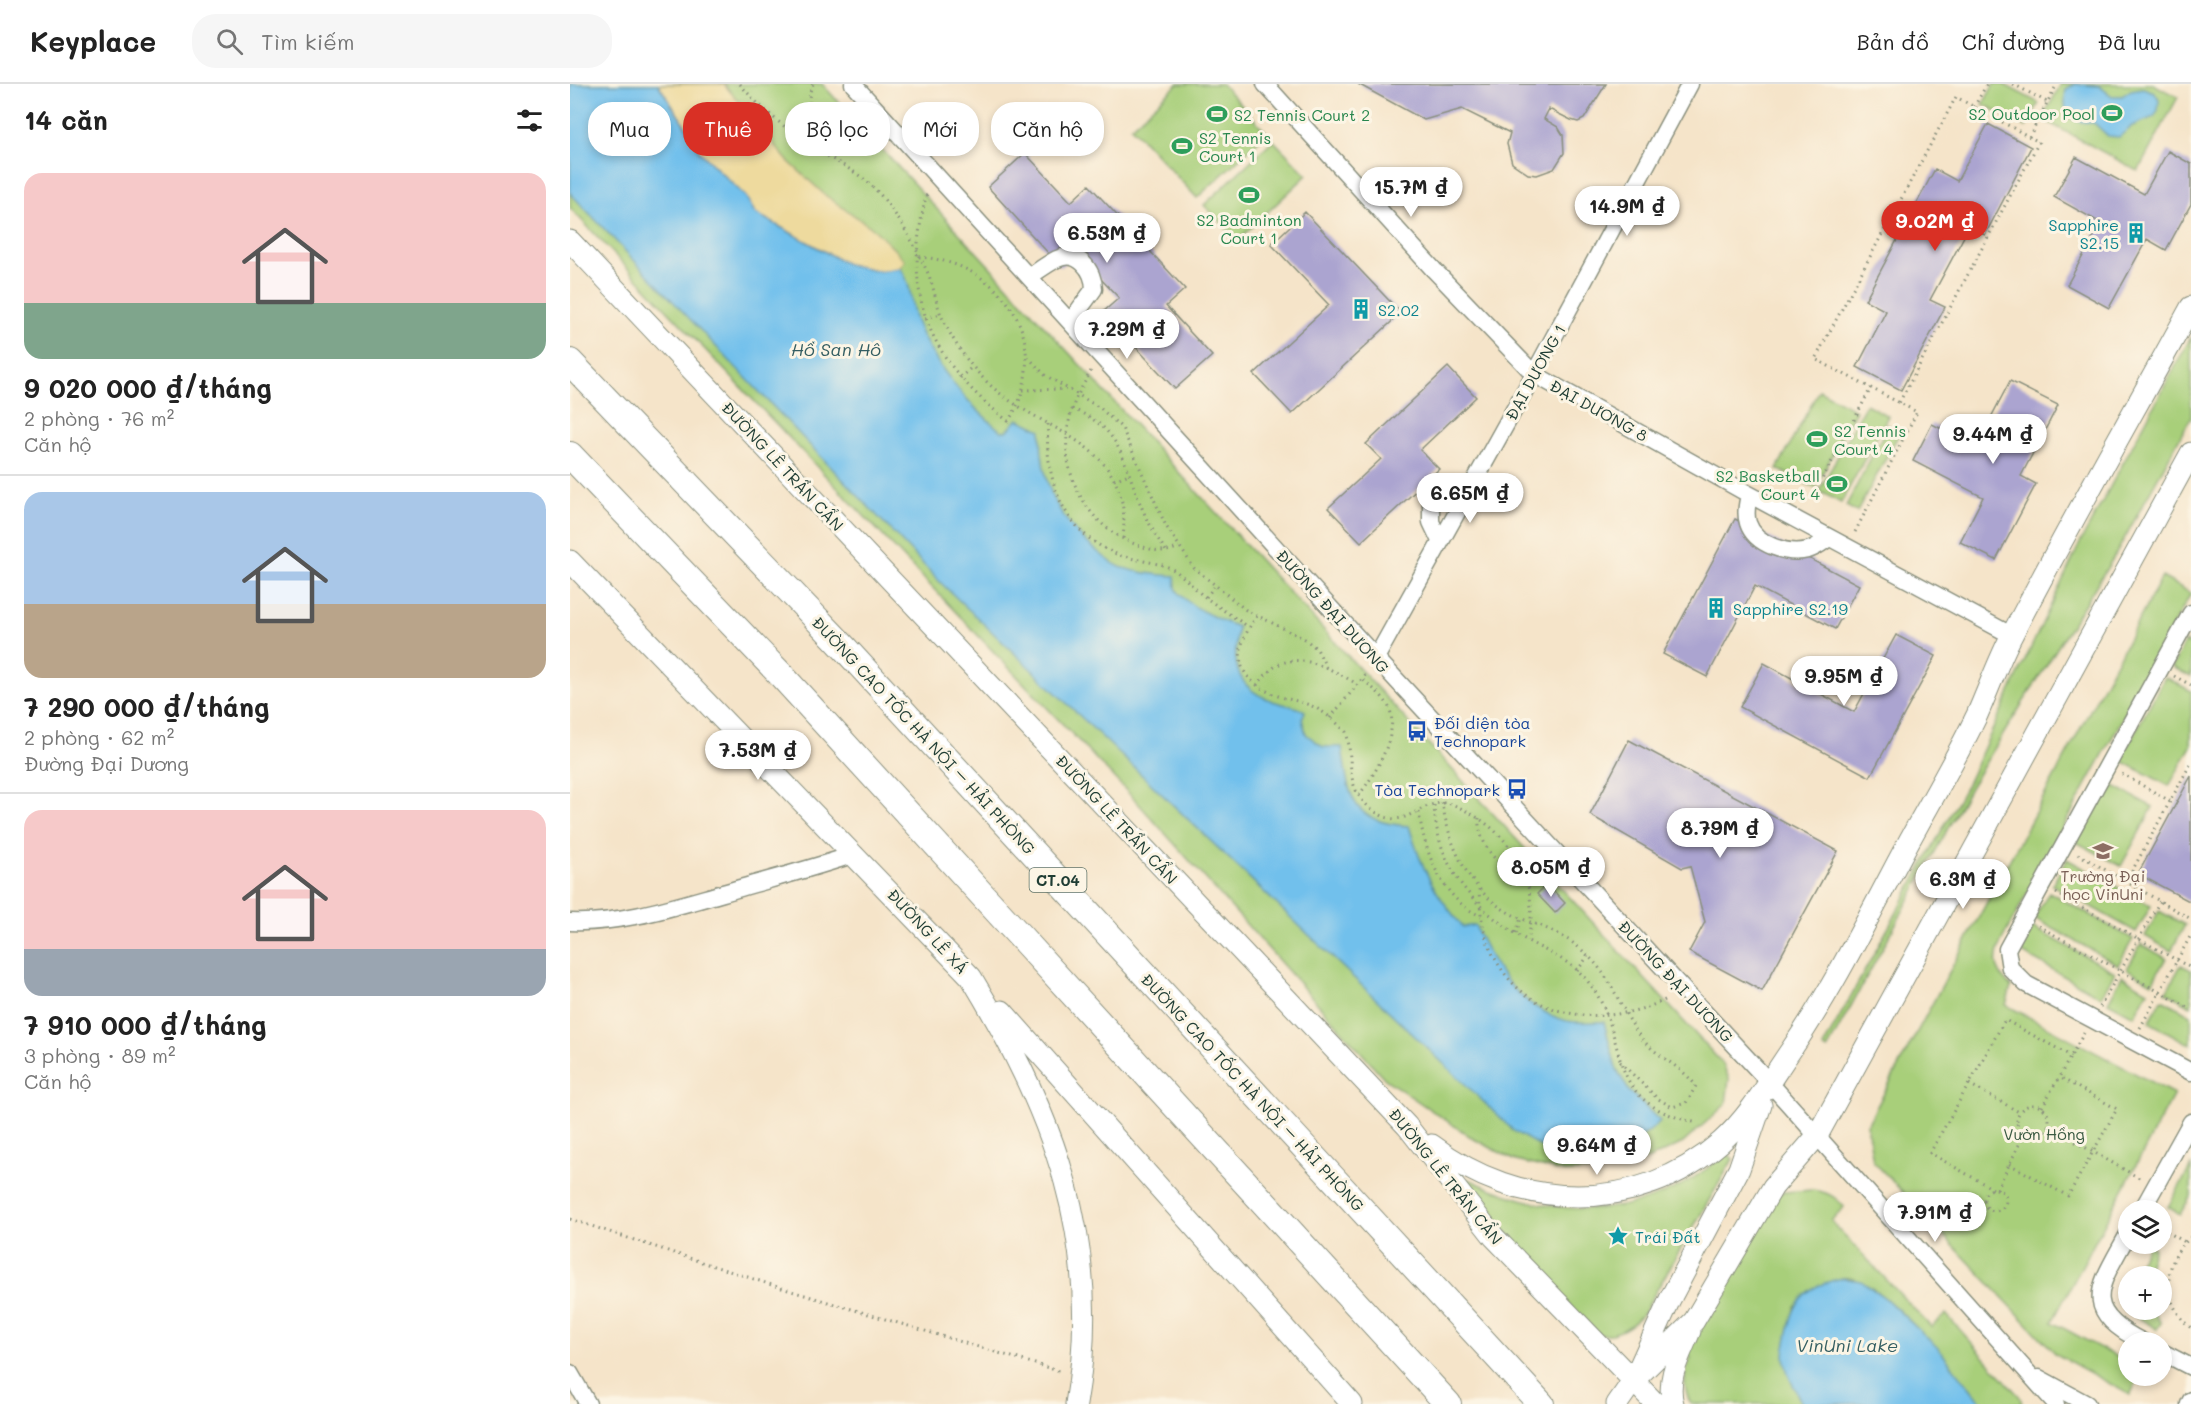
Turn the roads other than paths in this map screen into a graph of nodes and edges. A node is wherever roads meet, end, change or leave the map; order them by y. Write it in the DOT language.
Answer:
graph roads {
  1 [pos="853,84"];
  2 [pos="1265,84"];
  3 [pos="1690,84"];
  4 [pos="570,241"];
  5 [pos="1029,277"];
  6 [pos="2191,307"];
  7 [pos="1070,322"];
  8 [pos="570,362"];
  9 [pos="1534,374"];
  10 [pos="2191,453"];
  11 [pos="570,456"];
  12 [pos="1467,494"];
  13 [pos="1749,495"];
  14 [pos="1829,538"];
  15 [pos="1440,541"];
  16 [pos="570,561"];
  17 [pos="2191,613"];
  18 [pos="2011,635"];
  19 [pos="1372,665"];
  20 [pos="855,854"];
  21 [pos="570,922"];
  22 [pos="972,977"];
  23 [pos="2191,1072"];
  24 [pos="1769,1082"];
  25 [pos="2191,1122"];
  26 [pos="1407,1126"];
  27 [pos="1817,1136"];
  28 [pos="2148,1200"];
  29 [pos="2118,1252"];
  30 [pos="1694,1321"];
  31 [pos="2126,1332"];
  32 [pos="2172,1357"];
  33 [pos="2191,1367"];
  34 [pos="2027,1372"];
  35 [pos="570,1373"];
  36 [pos="1633,1381"];
  37 [pos="588,1404"];
  38 [pos="1076,1404"];
  39 [pos="1352,1404"];
  40 [pos="1448,1404"];
  41 [pos="1541,1404"];
  42 [pos="1617,1404"];
  43 [pos="1656,1404"];
  44 [pos="1672,1404"];
  45 [pos="2056,1404"];
  46 [pos="2087,1404"];
  1 -- 5 [label="street, ĐƯỜNG ĐẠI DƯƠNG"];
  2 -- 9 [label="street, ĐẠI DƯƠNG 8"];
  3 -- 9 [label="street, ĐẠI DƯƠNG 1"];
  4 -- 26 [label="main road, ĐƯỜNG LÊ TRẦN CẨN"];
  5 -- 7 [label="street, ĐƯỜNG ĐẠI DƯƠNG"];
  5 -- 7 [label="street"];
  6 -- 18 [label="main road"];
  7 -- 19 [label="street, ĐƯỜNG ĐẠI DƯƠNG"];
  8 -- 41 [label="highway, ĐƯỜNG CAO TỐC HÀ NỘI – HẢI PHÒNG / CT.04"];
  9 -- 12 [label="street, ĐẠI DƯƠNG 1"];
  9 -- 13 [label="street, ĐẠI DƯƠNG 8"];
  10 -- 27 [label="main road"];
  11 -- 40 [label="highway"];
  12 -- 15 [label="street, ĐẠI DƯƠNG 1"];
  12 -- 15 [label="street"];
  13 -- 14 [label="street, ĐẠI DƯƠNG 8"];
  13 -- 14 [label="street"];
  14 -- 18 [label="street, ĐẠI DƯƠNG 8"];
  15 -- 19 [label="street, ĐẠI DƯƠNG 1"];
  16 -- 20 [label="main road, ĐƯỜNG LÊ XÁ"];
  17 -- 23 [label="street"];
  18 -- 24 [label="main road"];
  19 -- 24 [label="street, ĐƯỜNG ĐẠI DƯƠNG"];
  20 -- 21 [label="street"];
  20 -- 22 [label="main road, ĐƯỜNG LÊ XÁ"];
  22 -- 38 [label="main road, ĐƯỜNG LÊ XÁ"];
  22 -- 39 [label="main road"];
  24 -- 26 [label="main road"];
  24 -- 27 [label="street, ĐƯỜNG ĐẠI DƯƠNG"];
  24 -- 36 [label="main road"];
  25 -- 28 [label="street"];
  26 -- 36 [label="main road, ĐƯỜNG LÊ TRẦN CẨN"];
  27 -- 30 [label="main road"];
  27 -- 34 [label="street, ĐƯỜNG ĐẠI DƯƠNG"];
  29 -- 31 [label="street"];
  30 -- 36 [label="main road"];
  30 -- 44 [label="main road"];
  32 -- 33 [label="street"];
  34 -- 45 [label="street, ĐƯỜNG ĐẠI DƯƠNG"];
  34 -- 46 [label="street"];
  35 -- 37 [label="street"];
  36 -- 42 [label="main road"];
  36 -- 43 [label="main road, ĐƯỜNG LÊ TRẦN CẨN"];
}
